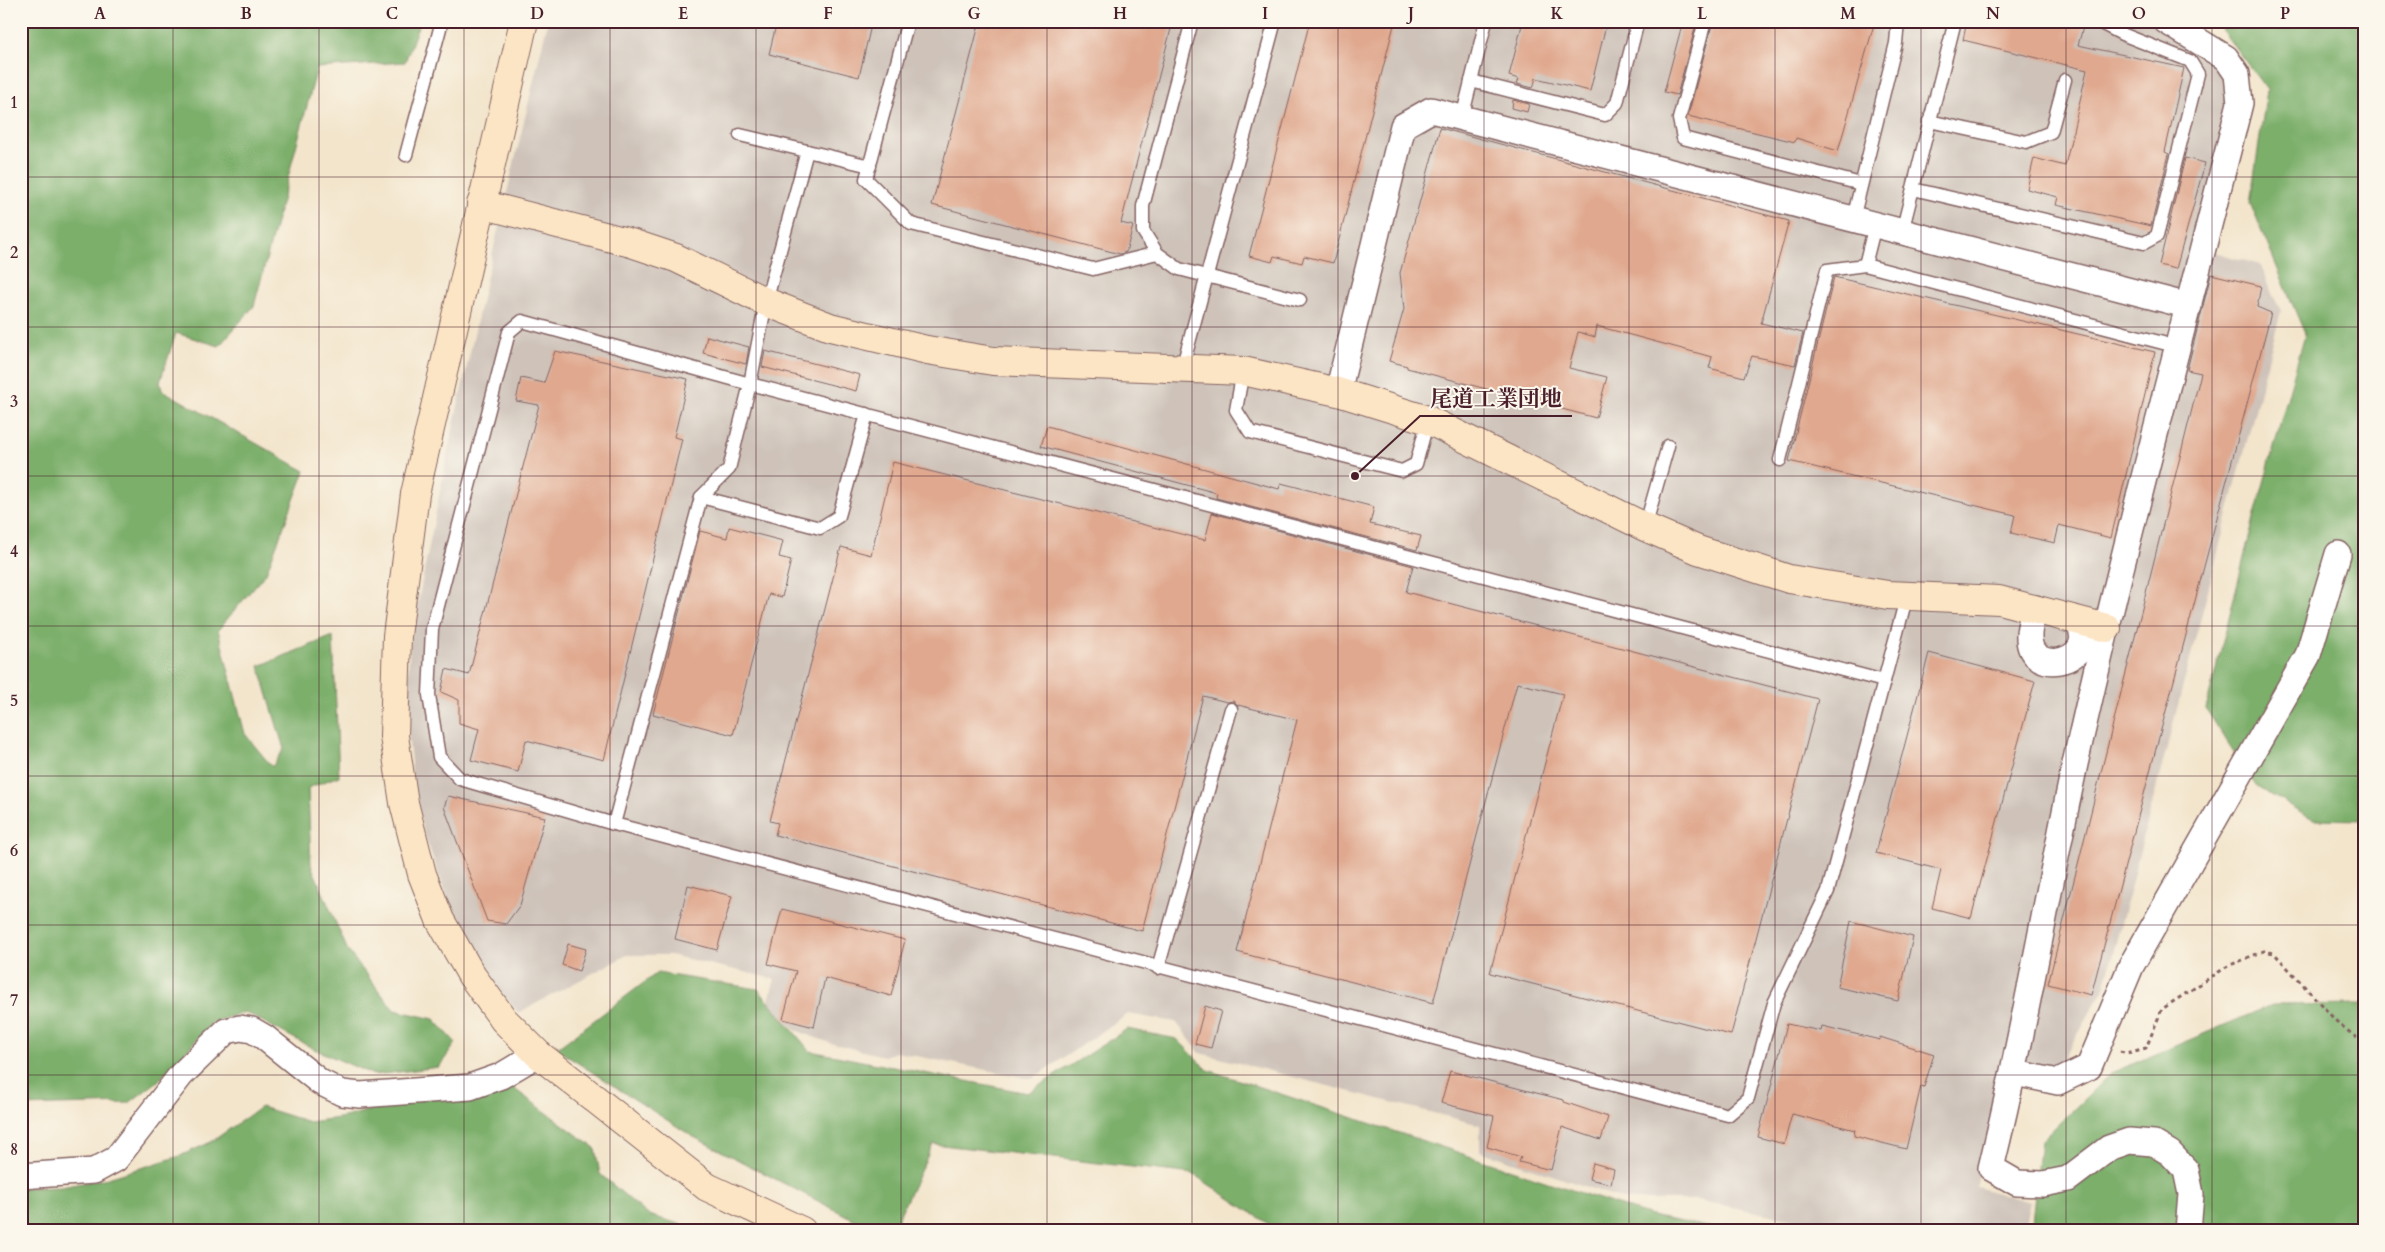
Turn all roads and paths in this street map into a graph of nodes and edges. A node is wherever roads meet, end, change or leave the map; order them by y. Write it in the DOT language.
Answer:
graph roads {
  1 [pos="442,21"];
  2 [pos="524,21"];
  3 [pos="908,21"];
  4 [pos="1192,21"];
  5 [pos="1275,21"];
  6 [pos="1486,21"];
  7 [pos="1638,21"];
  8 [pos="1705,21"];
  9 [pos="1898,21"];
  10 [pos="1955,21"];
  11 [pos="2097,21"];
  12 [pos="2166,21"];
  13 [pos="2065,80"];
  14 [pos="1471,81"];
  15 [pos="1462,118"];
  16 [pos="1929,121"];
  17 [pos="740,134"];
  18 [pos="807,151"];
  19 [pos="406,154"];
  20 [pos="870,166"];
  21 [pos="1862,184"];
  22 [pos="1913,189"];
  23 [pos="481,204"];
  24 [pos="1864,222"];
  25 [pos="1902,232"];
  26 [pos="1157,253"];
  27 [pos="1865,265"];
  28 [pos="1207,276"];
  29 [pos="1300,300"];
  30 [pos="766,302"];
  31 [pos="2189,306"];
  32 [pos="2163,343"];
  33 [pos="1182,369"];
  34 [pos="1243,371"];
  35 [pos="750,384"];
  36 [pos="1338,392"];
  37 [pos="867,414"];
  38 [pos="1428,420"];
  39 [pos="1668,446"];
  40 [pos="1780,460"];
  41 [pos="701,497"];
  42 [pos="1645,527"];
  43 [pos="2338,554"];
  44 [pos="1907,595"];
  45 [pos="2035,608"];
  46 [pos="2075,619"];
  47 [pos="2107,628"];
  48 [pos="1884,681"];
  49 [pos="1231,709"];
  50 [pos="614,824"];
  51 [pos="1158,968"];
  52 [pos="2364,1044"];
  53 [pos="2118,1051"];
  54 [pos="538,1054"];
  55 [pos="2015,1072"];
  56 [pos="21,1176"];
  57 [pos="802,1231"];
  58 [pos="2188,1231"];
  1 -- 19 [label="lane"];
  2 -- 23 [label="street"];
  3 -- 20 [label="lane"];
  4 -- 26 [label="lane"];
  5 -- 28 [label="lane"];
  6 -- 14 [label="lane"];
  7 -- 14 [label="lane"];
  8 -- 21 [label="lane"];
  9 -- 21 [label="lane"];
  10 -- 16 [label="lane"];
  11 -- 22 [label="lane"];
  12 -- 31 [label="street"];
  13 -- 16 [label="lane"];
  14 -- 15 [label="lane"];
  15 -- 24 [label="street"];
  15 -- 36 [label="street"];
  16 -- 22 [label="lane"];
  17 -- 18 [label="lane"];
  18 -- 20 [label="lane"];
  18 -- 30 [label="lane"];
  20 -- 26 [label="lane"];
  21 -- 24 [label="lane"];
  22 -- 25 [label="lane"];
  23 -- 30 [label="street"];
  23 -- 54 [label="street"];
  24 -- 25 [label="street"];
  24 -- 27 [label="lane"];
  25 -- 31 [label="street"];
  26 -- 28 [label="lane"];
  27 -- 32 [label="lane"];
  27 -- 40 [label="lane"];
  28 -- 29 [label="lane"];
  28 -- 33 [label="lane"];
  30 -- 33 [label="street"];
  30 -- 35 [label="lane"];
  31 -- 47 [label="street"];
  33 -- 34 [label="street"];
  34 -- 36 [label="street"];
  34 -- 38 [label="lane"];
  35 -- 37 [label="lane"];
  35 -- 41 [label="lane"];
  35 -- 50 [label="lane"];
  36 -- 38 [label="street"];
  37 -- 41 [label="lane"];
  37 -- 48 [label="lane"];
  38 -- 42 [label="street"];
  39 -- 42 [label="lane"];
  41 -- 50 [label="lane"];
  42 -- 44 [label="street"];
  43 -- 55 [label="street"];
  44 -- 45 [label="street"];
  44 -- 48 [label="lane"];
  45 -- 46 [label="street"];
  45 -- 46 [label="street"];
  46 -- 47 [label="street"];
  47 -- 55 [label="street"];
  48 -- 51 [label="lane"];
  49 -- 51 [label="lane"];
  50 -- 51 [label="lane"];
  52 -- 53 [label="path"];
  54 -- 56 [label="street"];
  54 -- 57 [label="street"];
  55 -- 58 [label="street"];
}
